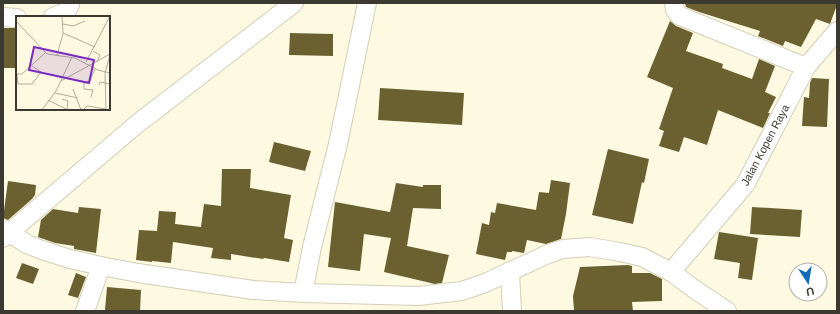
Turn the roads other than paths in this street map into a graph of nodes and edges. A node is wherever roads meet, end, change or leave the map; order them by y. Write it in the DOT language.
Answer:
graph roads {
  1 [pos="70,3"];
  2 [pos="294,3"];
  3 [pos="367,3"];
  4 [pos="674,3"];
  5 [pos="56,16"];
  6 [pos="3,17"];
  7 [pos="16,18"];
  8 [pos="837,31"];
  9 [pos="806,67"];
  10 [pos="5,233"];
  11 [pos="101,266"];
  12 [pos="510,272"];
  13 [pos="671,272"];
  14 [pos="303,293"];
  15 [pos="85,311"];
  16 [pos="512,311"];
  17 [pos="727,311"];
  1 -- 5 [label="street"];
  2 -- 10 [label="street"];
  3 -- 14 [label="street"];
  4 -- 9 [label="street"];
  6 -- 7 [label="street"];
  8 -- 9 [label="street, Jalan Kopen Raya"];
  9 -- 13 [label="street, Jalan Kopen Raya"];
  10 -- 11 [label="street"];
  11 -- 14 [label="street"];
  11 -- 15 [label="street"];
  12 -- 13 [label="street"];
  12 -- 14 [label="street"];
  12 -- 16 [label="street"];
  13 -- 17 [label="street"];
}
